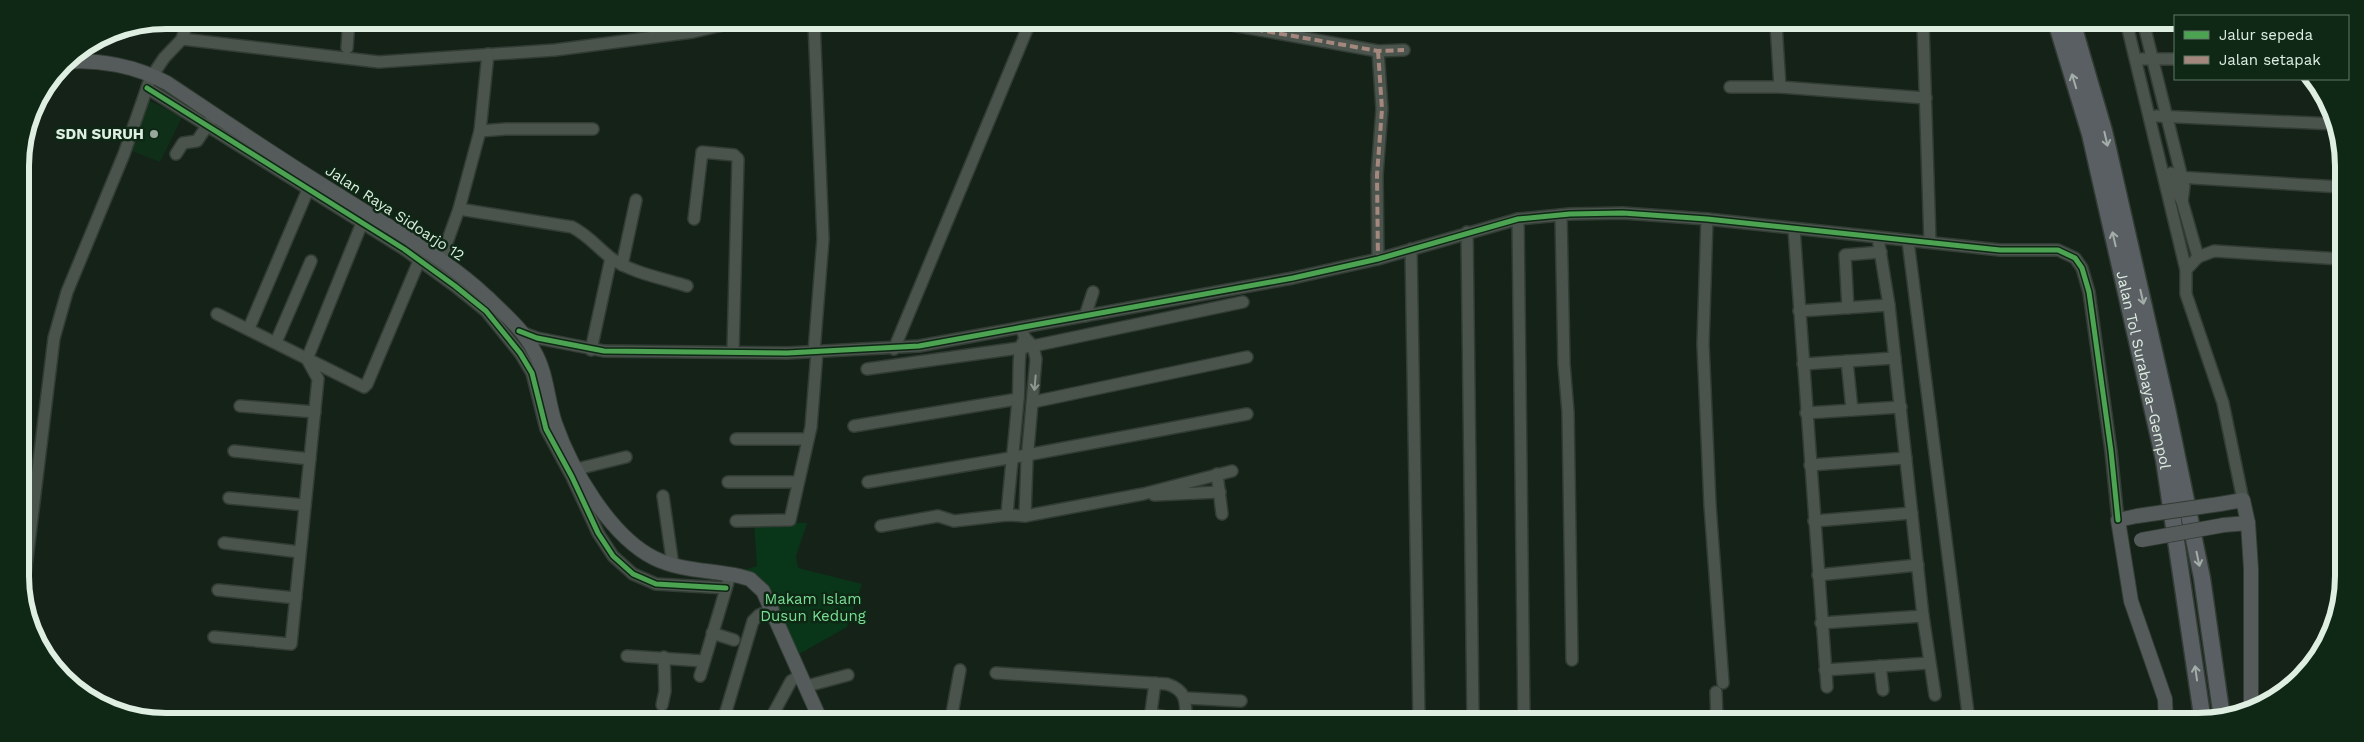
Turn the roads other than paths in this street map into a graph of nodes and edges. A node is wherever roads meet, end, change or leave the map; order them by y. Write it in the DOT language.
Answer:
graph roads {
  1 [pos="185,29"];
  2 [pos="348,29"];
  3 [pos="706,29"];
  4 [pos="814,29"];
  5 [pos="1027,29"];
  6 [pos="1254,29"];
  7 [pos="1776,29"];
  8 [pos="1923,29"];
  9 [pos="2058,29"];
  10 [pos="2074,29"];
  11 [pos="2127,29"];
  12 [pos="2134,29"];
  13 [pos="2144,29"];
  14 [pos="182,39"];
  15 [pos="347,48"];
  16 [pos="1404,50"];
  17 [pos="1378,51"];
  18 [pos="488,54"];
  19 [pos="2147,59"];
  20 [pos="2174,59"];
  21 [pos="77,62"];
  22 [pos="149,81"];
  23 [pos="1730,87"];
  24 [pos="1780,87"];
  25 [pos="1926,98"];
  26 [pos="2161,116"];
  27 [pos="211,121"];
  28 [pos="2329,124"];
  29 [pos="593,130"];
  30 [pos="480,131"];
  31 [pos="176,154"];
  32 [pos="2177,177"];
  33 [pos="310,185"];
  34 [pos="2335,187"];
  35 [pos="636,200"];
  36 [pos="459,209"];
  37 [pos="1561,215"];
  38 [pos="694,219"];
  39 [pos="1518,219"];
  40 [pos="1707,219"];
  41 [pos="362,223"];
  42 [pos="1794,229"];
  43 [pos="1467,232"];
  44 [pos="1878,238"];
  45 [pos="1908,241"];
  46 [pos="1930,242"];
  47 [pos="1410,249"];
  48 [pos="1881,252"];
  49 [pos="422,254"];
  50 [pos="2198,257"];
  51 [pos="611,258"];
  52 [pos="441,259"];
  53 [pos="2335,259"];
  54 [pos="1378,260"];
  55 [pos="311,261"];
  56 [pos="622,265"];
  57 [pos="2186,270"];
  58 [pos="687,286"];
  59 [pos="1093,292"];
  60 [pos="1243,302"];
  61 [pos="1889,306"];
  62 [pos="1848,308"];
  63 [pos="1799,311"];
  64 [pos="217,314"];
  65 [pos="1085,316"];
  66 [pos="249,328"];
  67 [pos="519,331"];
  68 [pos="1024,340"];
  69 [pos="276,342"];
  70 [pos="894,349"];
  71 [pos="591,350"];
  72 [pos="733,352"];
  73 [pos="815,352"];
  74 [pos="1247,357"];
  75 [pos="307,358"];
  76 [pos="1895,358"];
  77 [pos="1847,361"];
  78 [pos="1803,364"];
  79 [pos="867,369"];
  80 [pos="1018,399"];
  81 [pos="544,400"];
  82 [pos="1033,402"];
  83 [pos="240,406"];
  84 [pos="1900,407"];
  85 [pos="1852,410"];
  86 [pos="315,412"];
  87 [pos="1806,413"];
  88 [pos="1247,414"];
  89 [pos="854,426"];
  90 [pos="736,439"];
  91 [pos="808,439"];
  92 [pos="234,451"];
  93 [pos="1027,455"];
  94 [pos="1012,456"];
  95 [pos="626,457"];
  96 [pos="1906,458"];
  97 [pos="310,459"];
  98 [pos="1810,465"];
  99 [pos="577,470"];
  100 [pos="1232,471"];
  101 [pos="1217,474"];
  102 [pos="728,482"];
  103 [pos="798,482"];
  104 [pos="868,482"];
  105 [pos="1220,492"];
  106 [pos="1143,494"];
  107 [pos="663,496"];
  108 [pos="229,498"];
  109 [pos="2243,500"];
  110 [pos="305,505"];
  111 [pos="1912,513"];
  112 [pos="1007,514"];
  113 [pos="1222,514"];
  114 [pos="1025,516"];
  115 [pos="2118,520"];
  116 [pos="736,521"];
  117 [pos="1814,521"];
  118 [pos="2248,523"];
  119 [pos="881,526"];
  120 [pos="29,543"];
  121 [pos="224,543"];
  122 [pos="2123,544"];
  123 [pos="300,552"];
  124 [pos="1918,565"];
  125 [pos="673,566"];
  126 [pos="1818,575"];
  127 [pos="728,582"];
  128 [pos="218,590"];
  129 [pos="296,598"];
  130 [pos="768,611"];
  131 [pos="1923,616"];
  132 [pos="1821,624"];
  133 [pos="712,633"];
  134 [pos="214,636"];
  135 [pos="734,640"];
  136 [pos="627,656"];
  137 [pos="664,657"];
  138 [pos="1572,660"];
  139 [pos="704,661"];
  140 [pos="1929,663"];
  141 [pos="1880,666"];
  142 [pos="960,670"];
  143 [pos="1825,670"];
  144 [pos="996,673"];
  145 [pos="848,675"];
  146 [pos="700,676"];
  147 [pos="798,680"];
  148 [pos="1155,683"];
  149 [pos="1827,686"];
  150 [pos="1883,690"];
  151 [pos="1935,695"];
  152 [pos="1186,698"];
  153 [pos="1241,702"];
  154 [pos="2251,703"];
  155 [pos="662,705"];
  156 [pos="2221,711"];
  157 [pos="725,713"];
  158 [pos="775,713"];
  159 [pos="817,713"];
  160 [pos="952,713"];
  161 [pos="1151,713"];
  162 [pos="1186,713"];
  163 [pos="1419,713"];
  164 [pos="1473,713"];
  165 [pos="1524,713"];
  166 [pos="1718,713"];
  167 [pos="1968,713"];
  168 [pos="2167,713"];
  169 [pos="2202,713"];
  1 -- 14 [label="street"];
  2 -- 15 [label="street"];
  3 -- 18 [label="street"];
  4 -- 73 [label="street"];
  5 -- 70 [label="street"];
  6 -- 17 [label="street"];
  7 -- 24 [label="street"];
  8 -- 25 [label="street"];
  169 -- 9 [label="highway, Jalan Tol Surabaya–Gempol, one-way"];
  10 -- 156 [label="highway, Jalan Tol Surabaya–Gempol, one-way"];
  11 -- 57 [label="street"];
  12 -- 19 [label="street"];
  13 -- 19 [label="street"];
  14 -- 18 [label="street"];
  14 -- 22 [label="street"];
  16 -- 17 [label="street"];
  17 -- 54 [label="street"];
  18 -- 30 [label="street"];
  19 -- 20 [label="street"];
  19 -- 26 [label="street"];
  21 -- 22 [label="main road, Jalan Raya Sidoarjo 12"];
  22 -- 27 [label="main road, Jalan Raya Sidoarjo 12"];
  22 -- 120 [label="street"];
  23 -- 24 [label="street"];
  24 -- 25 [label="street"];
  25 -- 46 [label="street"];
  26 -- 28 [label="street"];
  26 -- 32 [label="street"];
  27 -- 31 [label="street"];
  27 -- 33 [label="main road, Jalan Raya Sidoarjo 12"];
  29 -- 30 [label="street"];
  30 -- 36 [label="street"];
  32 -- 34 [label="street"];
  32 -- 50 [label="street"];
  33 -- 41 [label="street"];
  33 -- 49 [label="main road, Jalan Raya Sidoarjo 12"];
  33 -- 66 [label="street"];
  35 -- 56 [label="street"];
  36 -- 51 [label="street"];
  36 -- 52 [label="street"];
  37 -- 39 [label="street"];
  37 -- 40 [label="street"];
  37 -- 138 [label="street"];
  38 -- 72 [label="street"];
  39 -- 43 [label="street"];
  39 -- 165 [label="street"];
  40 -- 42 [label="street"];
  40 -- 166 [label="street"];
  41 -- 49 [label="street"];
  41 -- 75 [label="street"];
  42 -- 44 [label="street"];
  42 -- 63 [label="street"];
  43 -- 47 [label="street"];
  43 -- 164 [label="street"];
  44 -- 45 [label="street"];
  44 -- 48 [label="street"];
  45 -- 46 [label="street"];
  45 -- 167 [label="street"];
  46 -- 115 [label="street"];
  47 -- 54 [label="street"];
  47 -- 163 [label="street"];
  48 -- 61 [label="street"];
  48 -- 62 [label="street"];
  49 -- 52 [label="main road, Jalan Raya Sidoarjo 12"];
  49 -- 75 [label="street"];
  49 -- 81 [label="street"];
  50 -- 53 [label="street"];
  50 -- 57 [label="street"];
  51 -- 56 [label="street"];
  51 -- 71 [label="street"];
  52 -- 67 [label="main road, Jalan Raya Sidoarjo 12"];
  54 -- 65 [label="street"];
  55 -- 69 [label="street"];
  56 -- 58 [label="street"];
  57 -- 109 [label="street"];
  59 -- 65 [label="street"];
  60 -- 68 [label="street"];
  61 -- 62 [label="street"];
  61 -- 76 [label="street"];
  62 -- 63 [label="street"];
  63 -- 78 [label="street"];
  64 -- 66 [label="street"];
  65 -- 68 [label="street"];
  66 -- 69 [label="street"];
  67 -- 71 [label="street"];
  67 -- 81 [label="main road, Jalan Raya Sidoarjo 12"];
  68 -- 70 [label="street"];
  68 -- 79 [label="street"];
  68 -- 80 [label="street"];
  68 -- 82 [label="street, one-way"];
  69 -- 75 [label="street"];
  70 -- 73 [label="street"];
  71 -- 72 [label="street"];
  72 -- 73 [label="street"];
  73 -- 91 [label="street"];
  74 -- 82 [label="street"];
  75 -- 86 [label="street"];
  76 -- 77 [label="street"];
  76 -- 84 [label="street"];
  77 -- 78 [label="street"];
  77 -- 85 [label="street"];
  78 -- 87 [label="street"];
  80 -- 89 [label="street"];
  80 -- 94 [label="street"];
  81 -- 99 [label="main road, Jalan Raya Sidoarjo 12"];
  81 -- 127 [label="street"];
  82 -- 93 [label="street"];
  83 -- 86 [label="street"];
  84 -- 85 [label="street"];
  84 -- 96 [label="street"];
  85 -- 87 [label="street"];
  86 -- 97 [label="street"];
  87 -- 98 [label="street"];
  88 -- 93 [label="street"];
  90 -- 91 [label="street"];
  91 -- 103 [label="street"];
  92 -- 97 [label="street"];
  93 -- 94 [label="street"];
  93 -- 114 [label="street"];
  94 -- 104 [label="street"];
  94 -- 112 [label="street"];
  95 -- 99 [label="street"];
  96 -- 98 [label="street"];
  96 -- 111 [label="street"];
  97 -- 110 [label="street"];
  98 -- 117 [label="street"];
  99 -- 125 [label="main road, Jalan Raya Sidoarjo 12"];
  100 -- 101 [label="street"];
  101 -- 105 [label="street"];
  101 -- 106 [label="street"];
  102 -- 103 [label="street"];
  103 -- 116 [label="street"];
  105 -- 106 [label="street"];
  105 -- 113 [label="street"];
  106 -- 114 [label="street"];
  107 -- 125 [label="street"];
  108 -- 110 [label="street"];
  109 -- 115 [label="main road, bridge"];
  109 -- 118 [label="main road"];
  110 -- 123 [label="street"];
  111 -- 117 [label="street"];
  111 -- 124 [label="street"];
  112 -- 114 [label="street"];
  112 -- 119 [label="street"];
  115 -- 122 [label="main road"];
  117 -- 126 [label="street"];
  118 -- 122 [label="main road, bridge"];
  118 -- 154 [label="main road"];
  121 -- 123 [label="street"];
  122 -- 168 [label="main road"];
  123 -- 129 [label="street"];
  124 -- 126 [label="street"];
  124 -- 131 [label="street"];
  125 -- 127 [label="main road, Jalan Raya Sidoarjo 12"];
  126 -- 132 [label="street"];
  127 -- 130 [label="main road, Jalan Raya Sidoarjo 12"];
  127 -- 133 [label="street"];
  128 -- 129 [label="street"];
  129 -- 134 [label="street"];
  130 -- 147 [label="main road, Jalan Raya Sidoarjo 12"];
  130 -- 157 [label="street"];
  131 -- 132 [label="street"];
  131 -- 140 [label="street"];
  132 -- 143 [label="street"];
  133 -- 135 [label="street"];
  133 -- 139 [label="street"];
  136 -- 137 [label="street"];
  137 -- 139 [label="street"];
  137 -- 155 [label="street"];
  139 -- 146 [label="street"];
  140 -- 141 [label="street"];
  140 -- 151 [label="street"];
  141 -- 143 [label="street"];
  141 -- 150 [label="street"];
  142 -- 160 [label="street"];
  143 -- 149 [label="street"];
  144 -- 148 [label="street"];
  145 -- 147 [label="street"];
  147 -- 158 [label="street"];
  147 -- 159 [label="main road, Jalan Raya Sidoarjo 12"];
  148 -- 152 [label="street"];
  148 -- 161 [label="street"];
  152 -- 153 [label="street"];
  152 -- 162 [label="street"];
}
